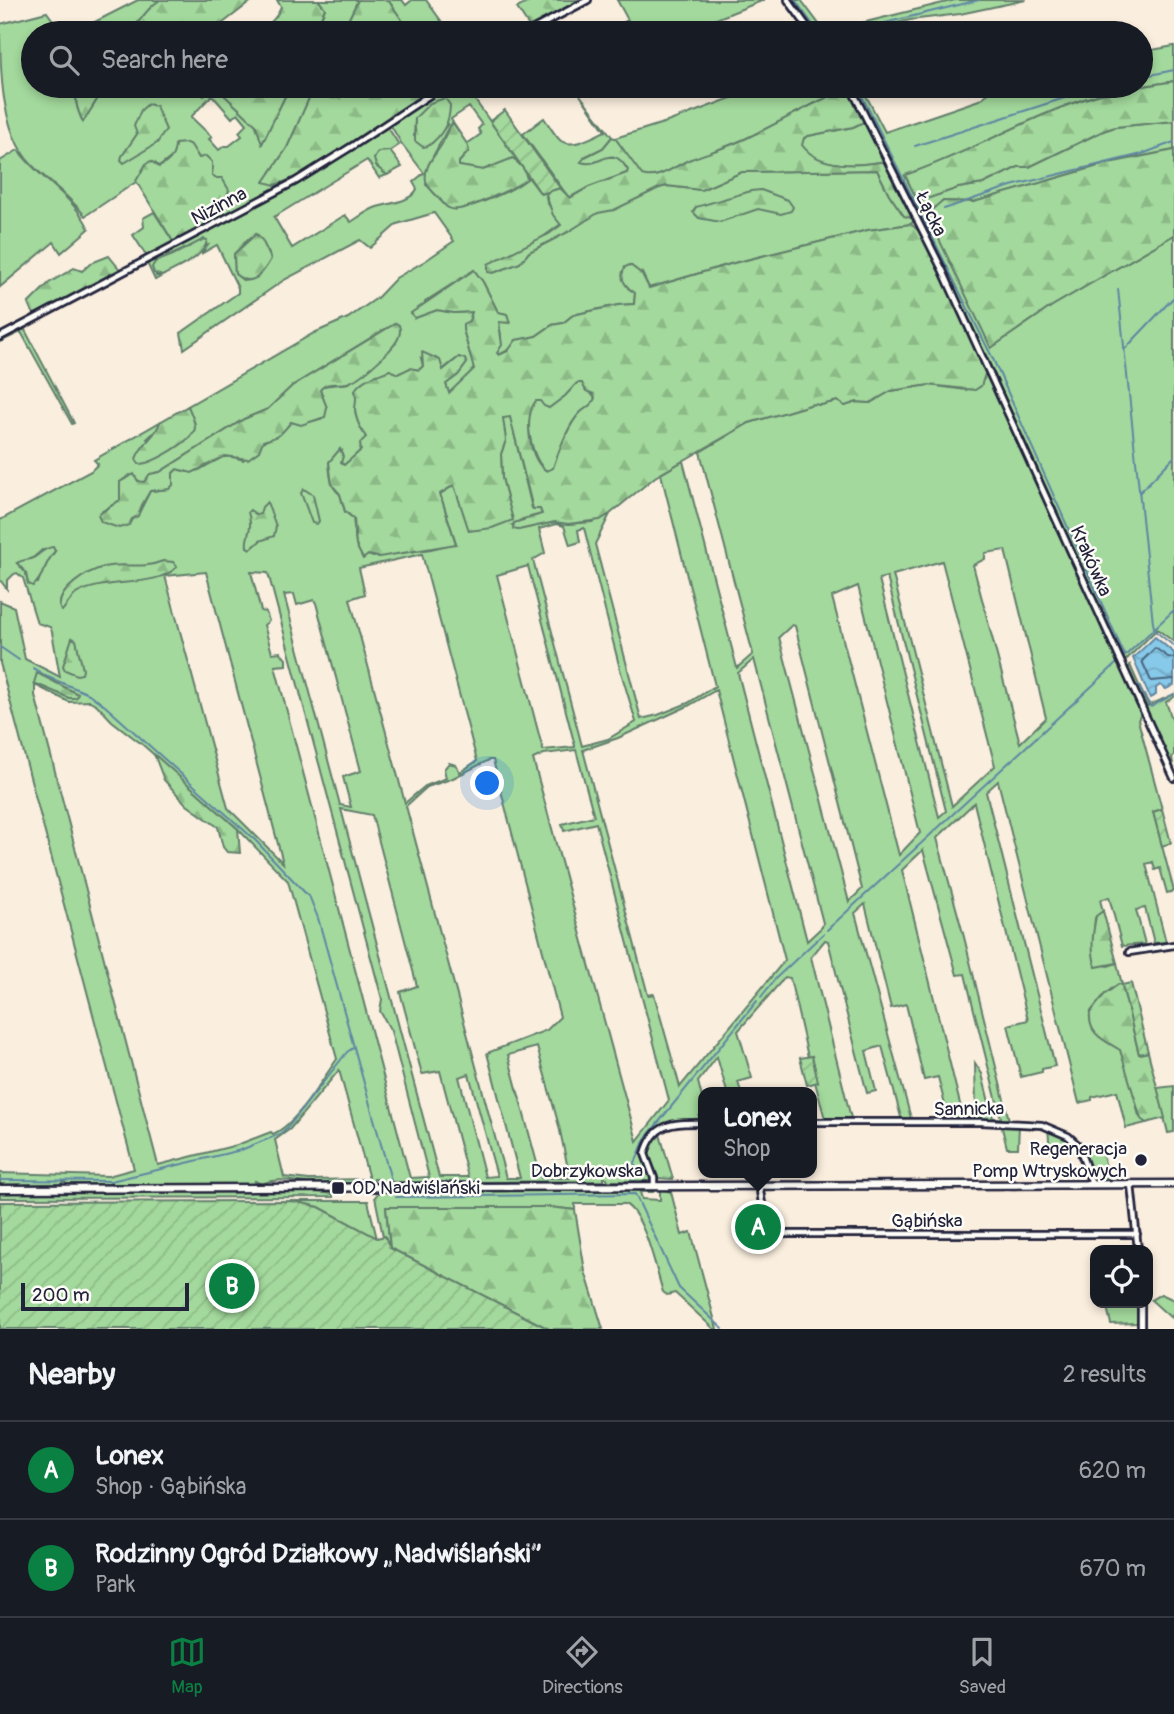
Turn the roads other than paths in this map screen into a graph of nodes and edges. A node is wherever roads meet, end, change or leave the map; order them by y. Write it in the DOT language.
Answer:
graph roads {
  1 [pos="588,0"];
  2 [pos="788,0"];
  3 [pos="549,21"];
  4 [pos="803,21"];
  5 [pos="425,98"];
  6 [pos="856,98"];
  7 [pos="0,337"];
  8 [pos="983,356"];
  9 [pos="1174,778"];
  10 [pos="1174,945"];
  11 [pos="1129,952"];
  12 [pos="817,1122"];
  13 [pos="698,1123"];
  14 [pos="1092,1184"];
  15 [pos="1131,1184"];
  16 [pos="1174,1184"];
  17 [pos="759,1185"];
  18 [pos="653,1186"];
  19 [pos="0,1189"];
  20 [pos="1137,1234"];
  21 [pos="1138,1245"];
  22 [pos="1141,1308"];
  23 [pos="1141,1329"];
  1 -- 3 [label="street"];
  2 -- 4 [label="street"];
  5 -- 7 [label="street, Nizinna"];
  6 -- 8 [label="street, Łącka"];
  8 -- 9 [label="street, Krakówka"];
  10 -- 11 [label="street"];
  12 -- 14 [label="street, Sannicka"];
  13 -- 18 [label="street"];
  14 -- 15 [label="main road, Dobrzykowska"];
  14 -- 17 [label="main road, Dobrzykowska"];
  15 -- 16 [label="main road, Dobrzykowska"];
  15 -- 20 [label="street"];
  17 -- 18 [label="main road, Dobrzykowska"];
  17 -- 20 [label="street, Gąbińska"];
  18 -- 19 [label="main road, Dobrzykowska"];
  20 -- 21 [label="street"];
  22 -- 23 [label="street"];
}
